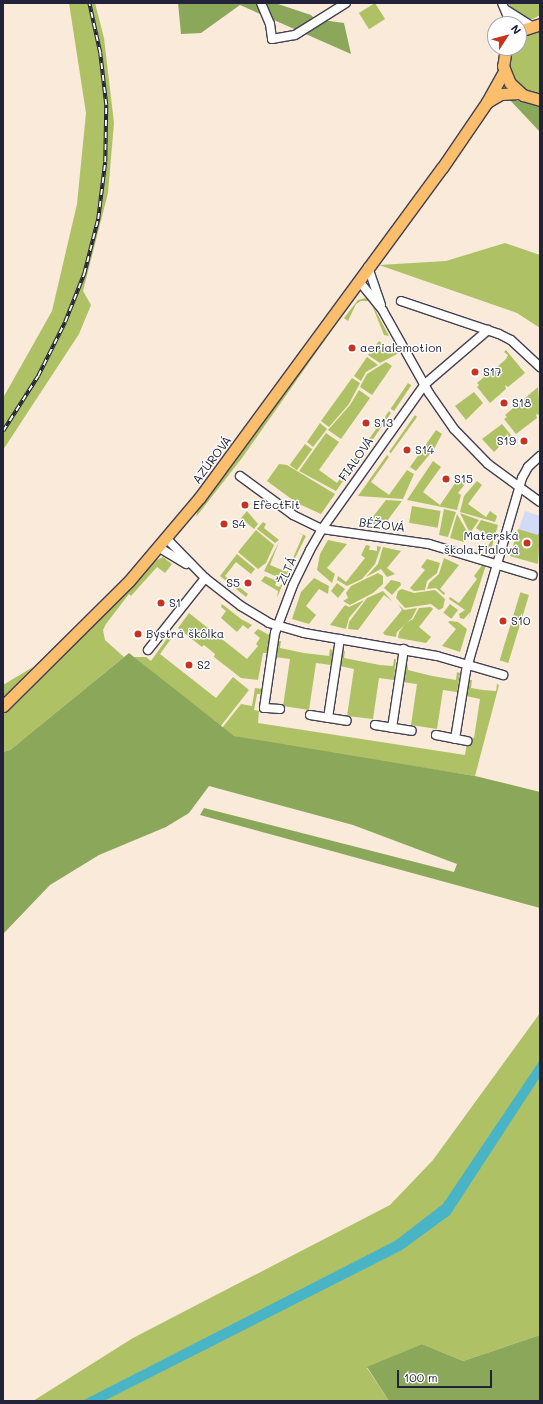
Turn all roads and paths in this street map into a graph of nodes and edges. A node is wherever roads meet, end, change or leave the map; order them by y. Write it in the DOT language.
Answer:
graph roads {
  1 [pos="261,3"];
  2 [pos="346,3"];
  3 [pos="504,6"];
  4 [pos="508,16"];
  5 [pos="535,25"];
  6 [pos="505,56"];
  7 [pos="504,71"];
  8 [pos="520,93"];
  9 [pos="540,100"];
  10 [pos="487,102"];
  11 [pos="368,267"];
  12 [pos="359,281"];
  13 [pos="401,300"];
  14 [pos="383,311"];
  15 [pos="488,330"];
  16 [pos="540,367"];
  17 [pos="425,384"];
  18 [pos="540,456"];
  19 [pos="240,476"];
  20 [pos="519,488"];
  21 [pos="540,502"];
  22 [pos="322,529"];
  23 [pos="166,538"];
  24 [pos="158,547"];
  25 [pos="497,564"];
  26 [pos="195,570"];
  27 [pos="532,575"];
  28 [pos="206,578"];
  29 [pos="278,626"];
  30 [pos="340,639"];
  31 [pos="404,649"];
  32 [pos="148,650"];
  33 [pos="467,665"];
  34 [pos="503,675"];
  35 [pos="3,706"];
  36 [pos="280,709"];
  37 [pos="310,715"];
  38 [pos="328,718"];
  39 [pos="347,721"];
  40 [pos="375,725"];
  41 [pos="392,728"];
  42 [pos="412,731"];
  43 [pos="436,735"];
  44 [pos="455,739"];
  45 [pos="467,741"];
  1 -- 2 [label="street"];
  3 -- 4 [label="street"];
  3 -- 5 [label="street"];
  6 -- 7 [label="main road"];
  7 -- 8 [label="main road"];
  7 -- 10 [label="main road, AZÚROVÁ"];
  8 -- 9 [label="main road"];
  8 -- 10 [label="main road"];
  10 -- 11 [label="main road, AZÚROVÁ"];
  11 -- 12 [label="main road, AZÚROVÁ"];
  11 -- 14 [label="street"];
  12 -- 14 [label="street"];
  12 -- 23 [label="main road, AZÚROVÁ"];
  13 -- 15 [label="street"];
  14 -- 17 [label="street"];
  15 -- 16 [label="street"];
  15 -- 17 [label="street, FIALOVÁ"];
  17 -- 20 [label="street"];
  17 -- 22 [label="street, FIALOVÁ"];
  18 -- 20 [label="street"];
  19 -- 22 [label="street, BÉŽOVÁ"];
  20 -- 21 [label="street"];
  20 -- 25 [label="street"];
  22 -- 25 [label="street, BÉŽOVÁ"];
  22 -- 29 [label="street, ŽLTÁ"];
  23 -- 24 [label="main road, AZÚROVÁ"];
  23 -- 26 [label="street"];
  24 -- 26 [label="street"];
  24 -- 35 [label="main road, AZÚROVÁ"];
  25 -- 27 [label="street, BÉŽOVÁ"];
  25 -- 33 [label="street"];
  26 -- 28 [label="street"];
  28 -- 29 [label="street"];
  28 -- 32 [label="street"];
  29 -- 30 [label="street"];
  29 -- 36 [label="street, ŽLTÁ"];
  30 -- 31 [label="street"];
  30 -- 38 [label="street"];
  31 -- 33 [label="street"];
  31 -- 41 [label="street"];
  33 -- 34 [label="street"];
  33 -- 44 [label="street"];
  37 -- 38 [label="street"];
  38 -- 39 [label="street"];
  40 -- 41 [label="street"];
  41 -- 42 [label="street"];
  43 -- 44 [label="street"];
  44 -- 45 [label="street"];
}
